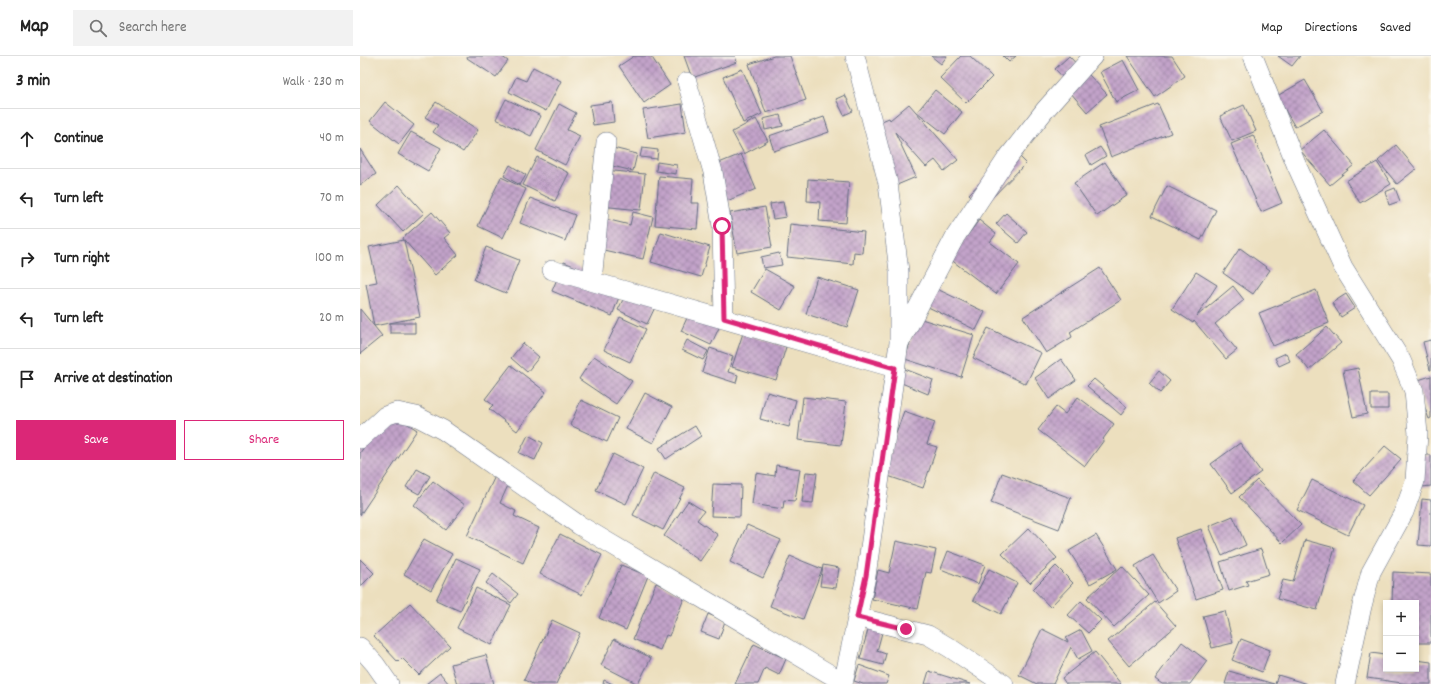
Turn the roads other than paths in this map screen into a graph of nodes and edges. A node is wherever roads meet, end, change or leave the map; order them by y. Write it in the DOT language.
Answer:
graph roads {
  1 [pos="855,56"];
  2 [pos="1093,56"];
  3 [pos="1253,56"];
  4 [pos="687,82"];
  5 [pos="606,142"];
  6 [pos="552,270"];
  7 [pos="592,282"];
  8 [pos="724,318"];
  9 [pos="899,343"];
  10 [pos="895,368"];
  11 [pos="360,439"];
  12 [pos="857,617"];
  13 [pos="360,647"];
  14 [pos="843,683"];
  15 [pos="389,684"];
  16 [pos="1004,684"];
  17 [pos="1344,684"];
  1 -- 9 [label="street"];
  2 -- 9 [label="street"];
  3 -- 17 [label="street"];
  4 -- 8 [label="street"];
  5 -- 7 [label="street"];
  6 -- 7 [label="street"];
  7 -- 8 [label="street"];
  8 -- 10 [label="street"];
  9 -- 10 [label="street"];
  10 -- 12 [label="street"];
  11 -- 14 [label="street"];
  12 -- 14 [label="street"];
  12 -- 16 [label="street"];
  13 -- 15 [label="street"];
}
